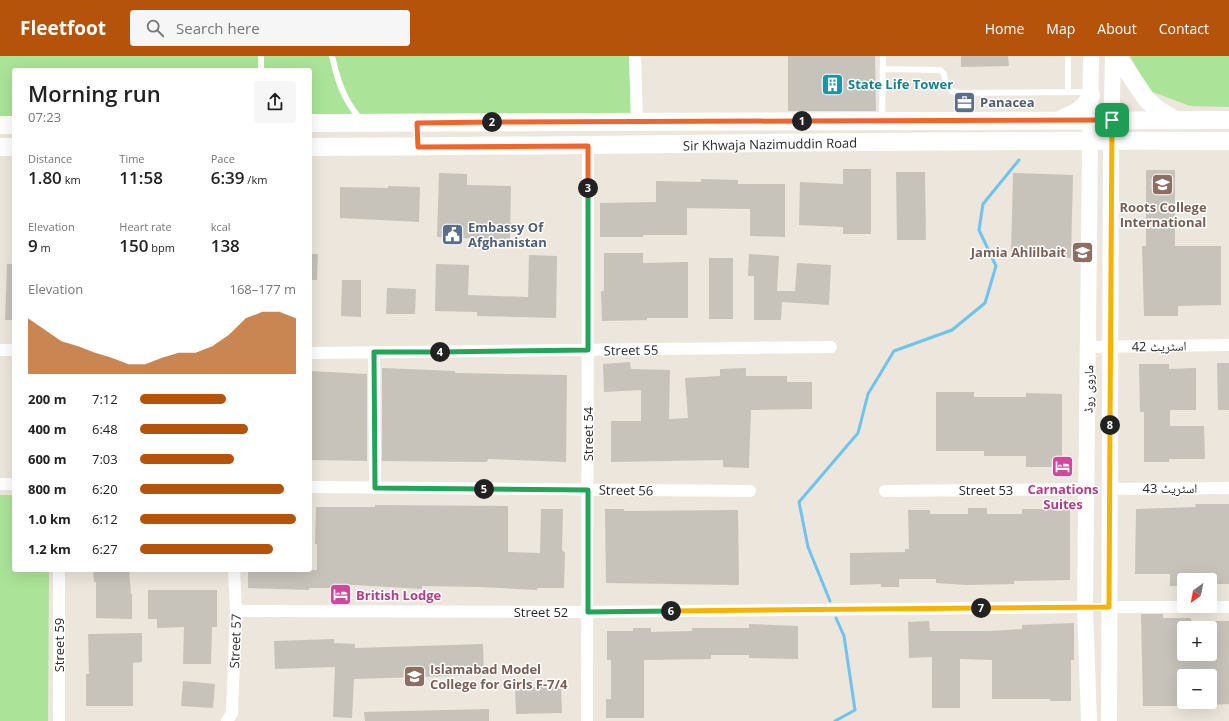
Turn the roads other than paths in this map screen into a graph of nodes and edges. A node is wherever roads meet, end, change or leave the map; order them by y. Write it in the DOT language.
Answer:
graph roads {
  1 [pos="261,56"];
  2 [pos="332,56"];
  3 [pos="635,56"];
  4 [pos="883,56"];
  5 [pos="1068,56"];
  6 [pos="1091,56"];
  7 [pos="1113,56"];
  8 [pos="1117,56"];
  9 [pos="261,68"];
  10 [pos="883,69"];
  11 [pos="1068,92"];
  12 [pos="1091,93"];
  13 [pos="1090,119"];
  14 [pos="882,120"];
  15 [pos="1055,120"];
  16 [pos="1112,120"];
  17 [pos="1175,120"];
  18 [pos="1229,120"];
  19 [pos="637,122"];
  20 [pos="312,123"];
  21 [pos="362,123"];
  22 [pos="417,123"];
  23 [pos="0,125"];
  24 [pos="12,125"];
  25 [pos="1091,140"];
  26 [pos="1111,140"];
  27 [pos="1229,141"];
  28 [pos="588,146"];
  29 [pos="0,147"];
  30 [pos="12,147"];
  31 [pos="312,147"];
  32 [pos="418,147"];
  33 [pos="1229,345"];
  34 [pos="1110,346"];
  35 [pos="1088,347"];
  36 [pos="831,348"];
  37 [pos="0,350"];
  38 [pos="12,350"];
  39 [pos="588,350"];
  40 [pos="374,352"];
  41 [pos="312,353"];
  42 [pos="0,484"];
  43 [pos="12,484"];
  44 [pos="312,487"];
  45 [pos="375,488"];
  46 [pos="1229,488"];
  47 [pos="1110,489"];
  48 [pos="588,490"];
  49 [pos="1086,490"];
  50 [pos="750,491"];
  51 [pos="886,491"];
  52 [pos="59,572"];
  53 [pos="234,572"];
  54 [pos="1086,607"];
  55 [pos="1109,607"];
  56 [pos="1229,607"];
  57 [pos="236,611"];
  58 [pos="588,612"];
  59 [pos="229,717"];
  60 [pos="59,721"];
  61 [pos="587,721"];
  62 [pos="1089,721"];
  63 [pos="1109,721"];
  1 -- 9 [label="lane"];
  2 -- 21 [label="lane"];
  3 -- 19 [label="street"];
  4 -- 10 [label="lane"];
  5 -- 11 [label="lane"];
  6 -- 12 [label="street, ماروی روڈ"];
  7 -- 16 [label="street, ماروی روڈ"];
  8 -- 17 [label="main road"];
  10 -- 11 [label="lane"];
  10 -- 14 [label="lane"];
  11 -- 12 [label="lane"];
  12 -- 13 [label="street, ماروی روڈ"];
  12 -- 15 [label="main road"];
  13 -- 15 [label="main road, Sir Khwaja Nazimuddin Road"];
  13 -- 16 [label="main road, Sir Khwaja Nazimuddin Road"];
  13 -- 25 [label="street, ماروی روڈ"];
  14 -- 15 [label="main road, Sir Khwaja Nazimuddin Road"];
  14 -- 19 [label="main road, Sir Khwaja Nazimuddin Road"];
  16 -- 17 [label="main road, Sir Khwaja Nazimuddin Road"];
  16 -- 26 [label="street, ماروی روڈ"];
  17 -- 18 [label="main road, Sir Khwaja Nazimuddin Road"];
  19 -- 22 [label="main road, Sir Khwaja Nazimuddin Road"];
  20 -- 21 [label="main road, Sir Khwaja Nazimuddin Road"];
  21 -- 22 [label="main road, Sir Khwaja Nazimuddin Road"];
  22 -- 32 [label="main road"];
  23 -- 24 [label="main road"];
  25 -- 26 [label="main road, Sir Khwaja Nazimuddin Road"];
  25 -- 28 [label="main road, Sir Khwaja Nazimuddin Road"];
  25 -- 35 [label="street, ماروی روڈ"];
  26 -- 27 [label="main road, Sir Khwaja Nazimuddin Road"];
  26 -- 34 [label="street, ماروی روڈ"];
  28 -- 32 [label="main road, Sir Khwaja Nazimuddin Road"];
  28 -- 39 [label="street, Street 54"];
  29 -- 30 [label="main road"];
  31 -- 32 [label="main road, Sir Khwaja Nazimuddin Road"];
  33 -- 34 [label="street, اسٹریٹ 42"];
  34 -- 35 [label="street, اسٹریٹ 42"];
  34 -- 47 [label="street, ماروی روڈ"];
  35 -- 49 [label="street, ماروی روڈ"];
  36 -- 39 [label="street, Street 55"];
  37 -- 38 [label="street"];
  39 -- 40 [label="street, Street 55"];
  39 -- 48 [label="street, Street 54"];
  40 -- 41 [label="street, Street 55"];
  40 -- 45 [label="street"];
  42 -- 43 [label="street"];
  44 -- 45 [label="street, Street 56"];
  45 -- 48 [label="street, Street 56"];
  46 -- 47 [label="street, اسٹریٹ 43"];
  47 -- 49 [label="street"];
  47 -- 55 [label="street, ماروی روڈ"];
  48 -- 50 [label="street, Street 56"];
  48 -- 58 [label="street, Street 54"];
  49 -- 51 [label="street, Street 53"];
  49 -- 54 [label="street, ماروی روڈ"];
  52 -- 60 [label="street, Street 59"];
  53 -- 57 [label="street, Street 57"];
  54 -- 55 [label="street"];
  54 -- 58 [label="street, Street 52"];
  54 -- 62 [label="street, ماروی روڈ"];
  55 -- 56 [label="street"];
  55 -- 63 [label="street, ماروی روڈ"];
  57 -- 58 [label="street, Street 52"];
  57 -- 59 [label="street, Street 57"];
  58 -- 61 [label="street, Street 54"];
}
